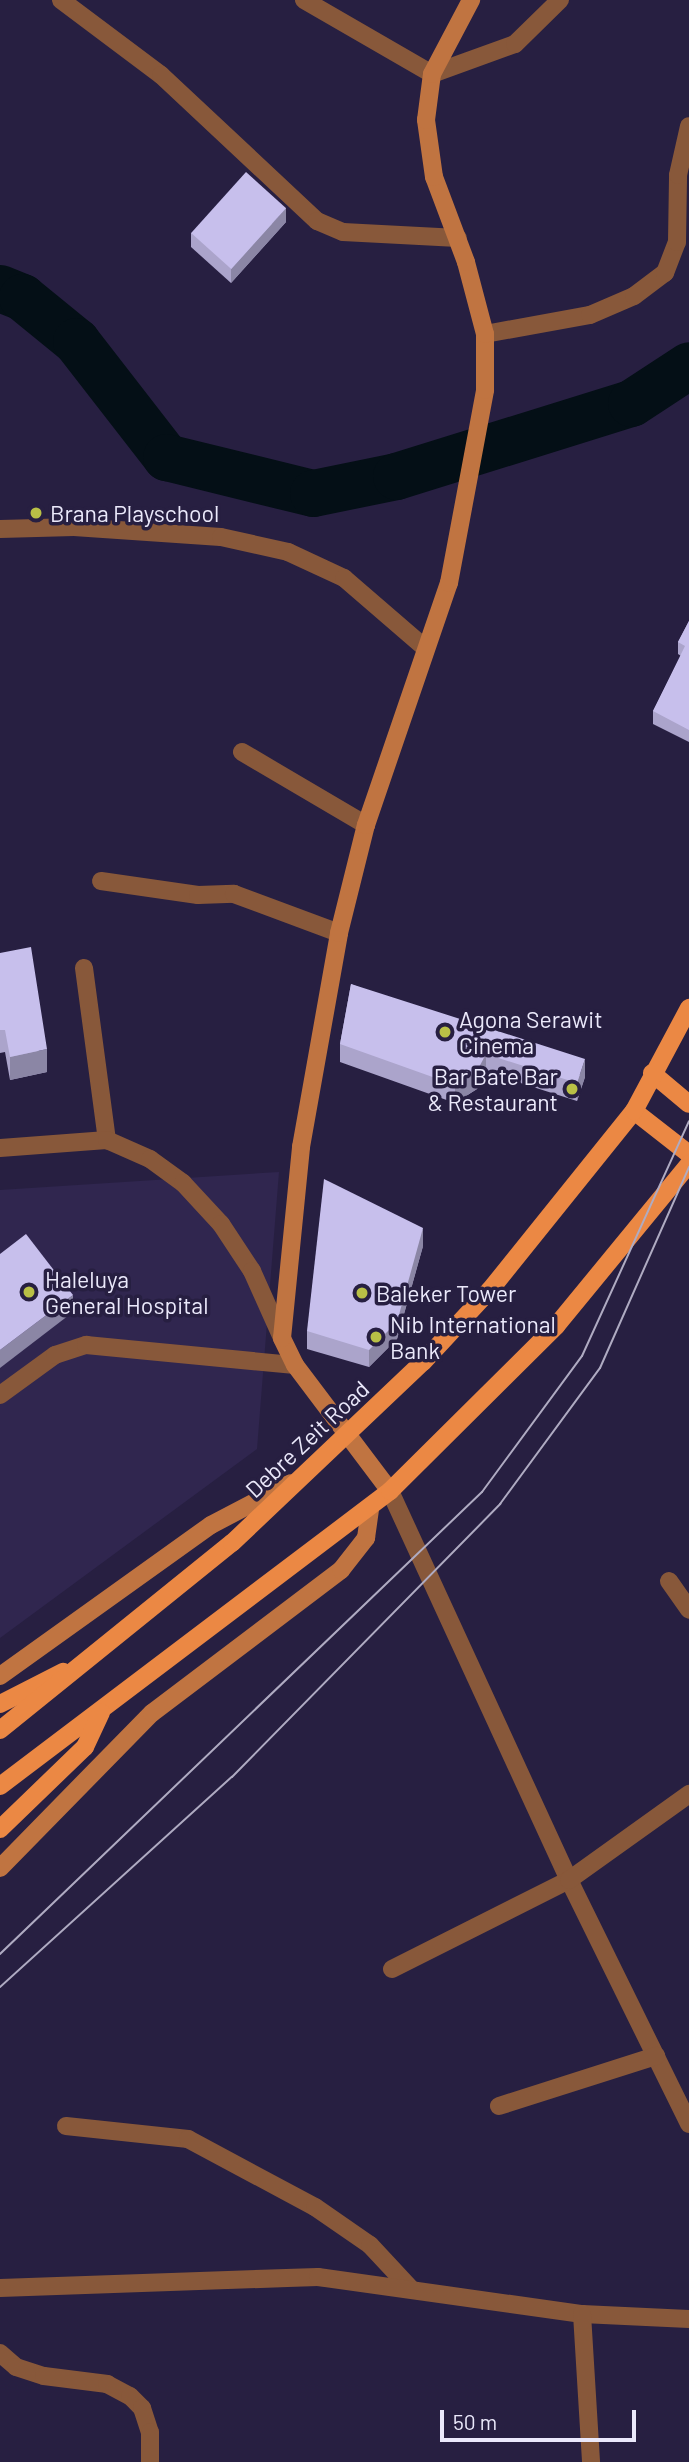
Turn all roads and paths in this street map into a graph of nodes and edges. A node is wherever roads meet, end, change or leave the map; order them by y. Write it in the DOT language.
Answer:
graph roads {
  1 [pos="61,0"];
  2 [pos="303,0"];
  3 [pos="471,0"];
  4 [pos="560,0"];
  5 [pos="432,74"];
  6 [pos="689,126"];
  7 [pos="458,238"];
  8 [pos="485,334"];
  9 [pos="0,529"];
  10 [pos="424,647"];
  11 [pos="242,752"];
  12 [pos="366,825"];
  13 [pos="101,881"];
  14 [pos="339,933"];
  15 [pos="84,968"];
  16 [pos="689,1008"];
  17 [pos="652,1073"];
  18 [pos="689,1104"];
  19 [pos="634,1111"];
  20 [pos="107,1140"];
  21 [pos="0,1148"];
  22 [pos="689,1154"];
  23 [pos="689,1164"];
  24 [pos="282,1338"];
  25 [pos="295,1365"];
  26 [pos="0,1395"];
  27 [pos="347,1436"];
  28 [pos="306,1475"];
  29 [pos="390,1491"];
  30 [pos="370,1508"];
  31 [pos="668,1581"];
  32 [pos="689,1609"];
  33 [pos="91,1659"];
  34 [pos="0,1676"];
  35 [pos="0,1704"];
  36 [pos="102,1708"];
  37 [pos="0,1730"];
  38 [pos="0,1786"];
  39 [pos="689,1794"];
  40 [pos="0,1829"];
  41 [pos="0,1868"];
  42 [pos="569,1880"];
  43 [pos="392,1969"];
  44 [pos="656,2056"];
  45 [pos="499,2106"];
  46 [pos="689,2124"];
  47 [pos="66,2126"];
  48 [pos="0,2288"];
  49 [pos="411,2289"];
  50 [pos="582,2314"];
  51 [pos="689,2319"];
  52 [pos="0,2353"];
  53 [pos="150,2462"];
  54 [pos="592,2462"];
  1 -- 7 [label="street"];
  2 -- 5 [label="street"];
  3 -- 5 [label="street"];
  4 -- 5 [label="street"];
  5 -- 7 [label="street"];
  6 -- 8 [label="street"];
  7 -- 8 [label="street"];
  8 -- 10 [label="street"];
  9 -- 10 [label="street"];
  10 -- 12 [label="street"];
  11 -- 12 [label="street"];
  12 -- 14 [label="street"];
  13 -- 14 [label="street"];
  14 -- 24 [label="street"];
  15 -- 20 [label="street"];
  16 -- 17 [label="main road, Debre Zeit Road"];
  17 -- 18 [label="main road"];
  17 -- 19 [label="main road, Debre Zeit Road"];
  19 -- 22 [label="main road"];
  19 -- 27 [label="main road, Debre Zeit Road"];
  20 -- 21 [label="street"];
  20 -- 24 [label="street"];
  23 -- 29 [label="main road"];
  24 -- 25 [label="street"];
  25 -- 26 [label="street"];
  25 -- 27 [label="street"];
  27 -- 28 [label="main road, Debre Zeit Road"];
  27 -- 29 [label="street"];
  28 -- 33 [label="main road, Debre Zeit Road"];
  28 -- 34 [label="street"];
  29 -- 30 [label="main road"];
  29 -- 42 [label="street"];
  30 -- 36 [label="main road"];
  30 -- 41 [label="street"];
  31 -- 32 [label="street"];
  33 -- 35 [label="main road"];
  33 -- 37 [label="main road, Debre Zeit Road"];
  36 -- 38 [label="main road"];
  36 -- 40 [label="main road"];
  39 -- 42 [label="street"];
  42 -- 43 [label="street"];
  42 -- 44 [label="street"];
  44 -- 45 [label="street"];
  44 -- 46 [label="street"];
  47 -- 49 [label="street"];
  48 -- 49 [label="street"];
  49 -- 50 [label="street"];
  50 -- 51 [label="street"];
  50 -- 54 [label="street"];
  52 -- 53 [label="street"];
}
